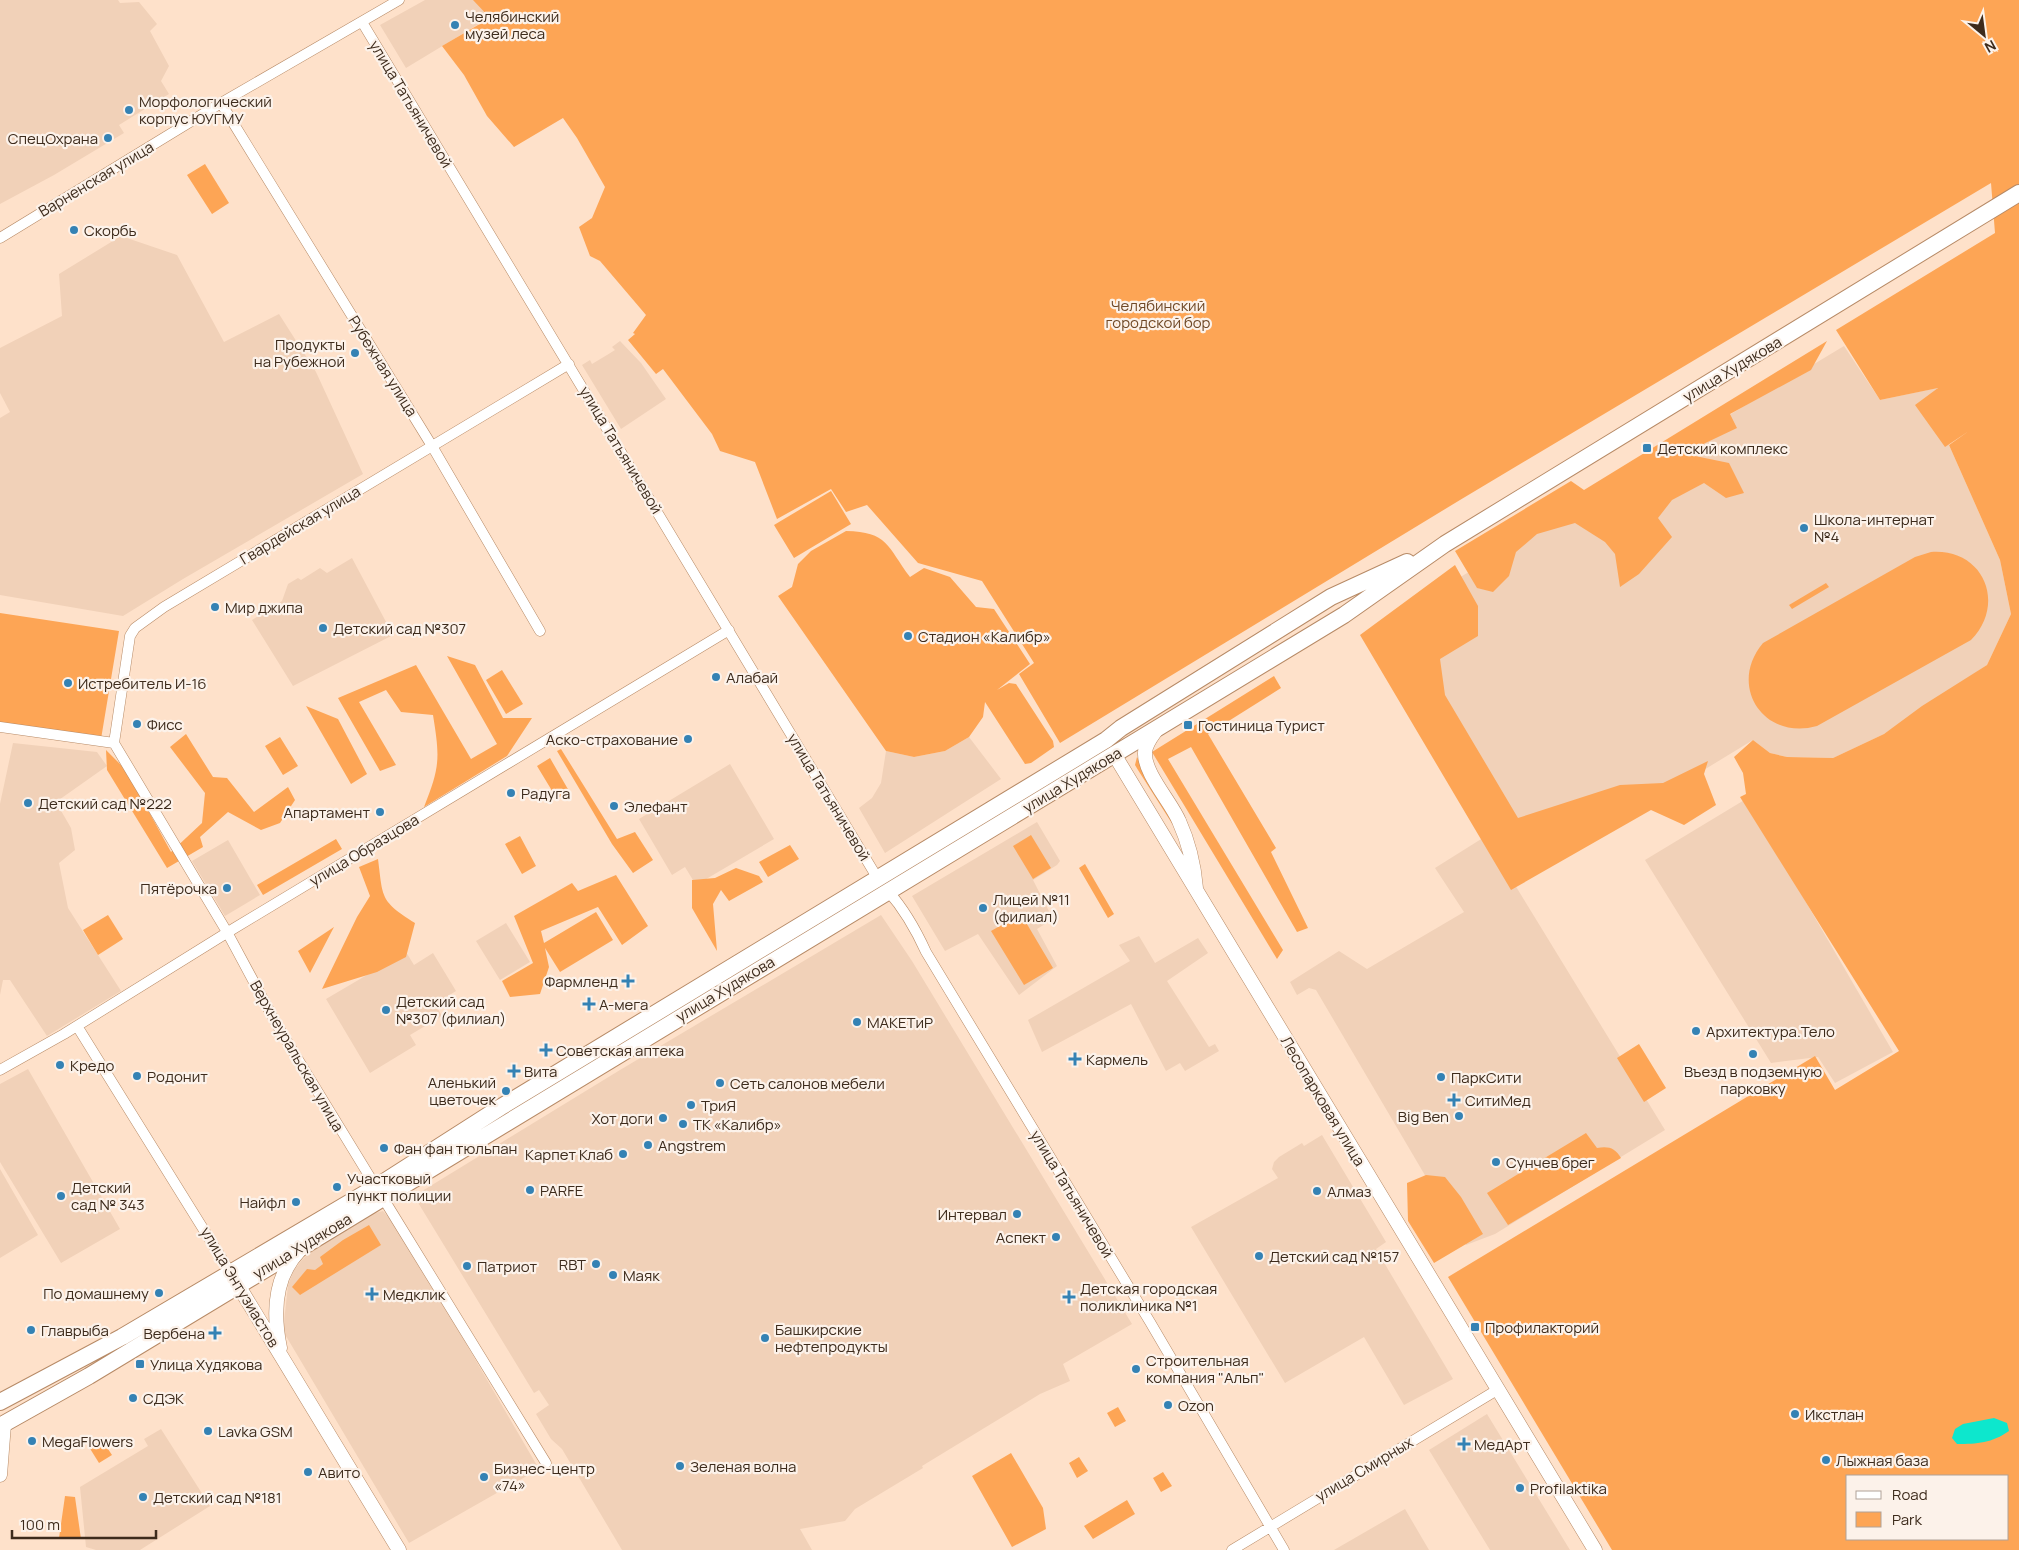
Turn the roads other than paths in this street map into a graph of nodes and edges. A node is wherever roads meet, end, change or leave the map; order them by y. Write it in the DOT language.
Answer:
graph roads {
  1 [pos="399,0"];
  2 [pos="362,22"];
  3 [pos="221,103"];
  4 [pos="2019,193"];
  5 [pos="0,238"];
  6 [pos="569,364"];
  7 [pos="432,446"];
  8 [pos="1445,544"];
  9 [pos="729,630"];
  10 [pos="540,631"];
  11 [pos="1161,724"];
  12 [pos="0,727"];
  13 [pos="114,743"];
  14 [pos="1110,747"];
  15 [pos="883,885"];
  16 [pos="1196,891"];
  17 [pos="227,932"];
  18 [pos="77,1026"];
  19 [pos="0,1070"];
  20 [pos="379,1192"];
  21 [pos="304,1246"];
  22 [pos="234,1278"];
  23 [pos="281,1356"];
  24 [pos="1497,1390"];
  25 [pos="1,1402"];
  26 [pos="2,1425"];
  27 [pos="546,1463"];
  28 [pos="0,1475"];
  29 [pos="1270,1525"];
  30 [pos="399,1550"];
  31 [pos="1232,1550"];
  32 [pos="1284,1550"];
  33 [pos="1595,1550"];
  1 -- 2 [label="street, Варненская улица"];
  2 -- 3 [label="street, Варненская улица"];
  2 -- 6 [label="street, улица Татьяничевой"];
  3 -- 5 [label="street, Варненская улица"];
  3 -- 7 [label="street, Рубежная улица"];
  4 -- 8 [label="main road, улица Худякова"];
  6 -- 7 [label="street, Гвардейская улица"];
  6 -- 9 [label="street, улица Татьяничевой"];
  7 -- 10 [label="street, Рубежная улица"];
  7 -- 13 [label="street, Гвардейская улица"];
  8 -- 11 [label="main road, улица Худякова"];
  8 -- 14 [label="main road, улица Худякова"];
  9 -- 15 [label="street, улица Татьяничевой"];
  9 -- 17 [label="street, улица Образцова"];
  11 -- 14 [label="main road, улица Худякова"];
  11 -- 16 [label="main road"];
  12 -- 13 [label="street"];
  13 -- 17 [label="street, Верхнеуральская улица"];
  14 -- 15 [label="main road, улица Худякова"];
  14 -- 16 [label="main road, Лесопарковая улица"];
  15 -- 20 [label="main road, улица Худякова"];
  15 -- 29 [label="street, улица Татьяничевой"];
  16 -- 24 [label="main road, Лесопарковая улица"];
  17 -- 18 [label="street, улица Образцова"];
  17 -- 20 [label="street, Верхнеуральская улица"];
  18 -- 19 [label="street, улица Образцова"];
  18 -- 22 [label="street, улица Энтузиастов"];
  20 -- 21 [label="main road, улица Худякова"];
  20 -- 22 [label="main road, улица Худякова"];
  20 -- 27 [label="street, Верхнеуральская улица"];
  21 -- 22 [label="main road, улица Худякова"];
  21 -- 23 [label="main road"];
  22 -- 23 [label="main road, улица Энтузиастов"];
  22 -- 25 [label="main road, улица Худякова"];
  22 -- 26 [label="main road, улица Худякова"];
  23 -- 30 [label="main road, улица Энтузиастов"];
  24 -- 29 [label="street, улица Смирных"];
  24 -- 33 [label="main road, Лесопарковая улица"];
  25 -- 26 [label="main road"];
  26 -- 28 [label="main road"];
  29 -- 31 [label="street, улица Смирных"];
  29 -- 32 [label="street, улица Татьяничевой"];
}
